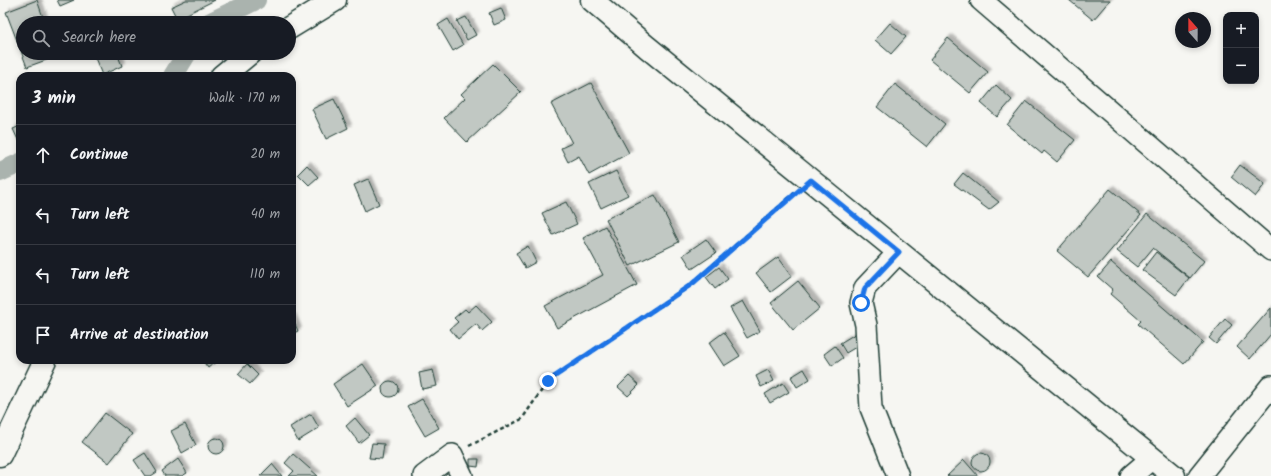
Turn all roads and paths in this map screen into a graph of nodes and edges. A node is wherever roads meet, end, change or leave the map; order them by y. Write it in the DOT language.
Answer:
graph roads {
  1 [pos="334,0"];
  2 [pos="592,0"];
  3 [pos="981,0"];
  4 [pos="296,24"];
  5 [pos="241,60"];
  6 [pos="227,72"];
  7 [pos="811,180"];
  8 [pos="1271,250"];
  9 [pos="899,252"];
  10 [pos="43,364"];
  11 [pos="1271,386"];
  12 [pos="0,454"];
  13 [pos="452,455"];
  14 [pos="1151,459"];
  15 [pos="424,476"];
  16 [pos="462,476"];
  17 [pos="898,476"];
  18 [pos="1131,476"];
  19 [pos="1174,476"];
  20 [pos="1199,476"];
  1 -- 4 [label="main road"];
  2 -- 7 [label="main road"];
  3 -- 8 [label="street"];
  5 -- 6 [label="main road"];
  7 -- 9 [label="main road"];
  7 -- 13 [label="path"];
  9 -- 14 [label="main road"];
  9 -- 17 [label="street"];
  10 -- 12 [label="main road"];
  11 -- 20 [label="street"];
  13 -- 15 [label="street"];
  13 -- 16 [label="street"];
  14 -- 18 [label="street"];
  14 -- 19 [label="main road"];
}
